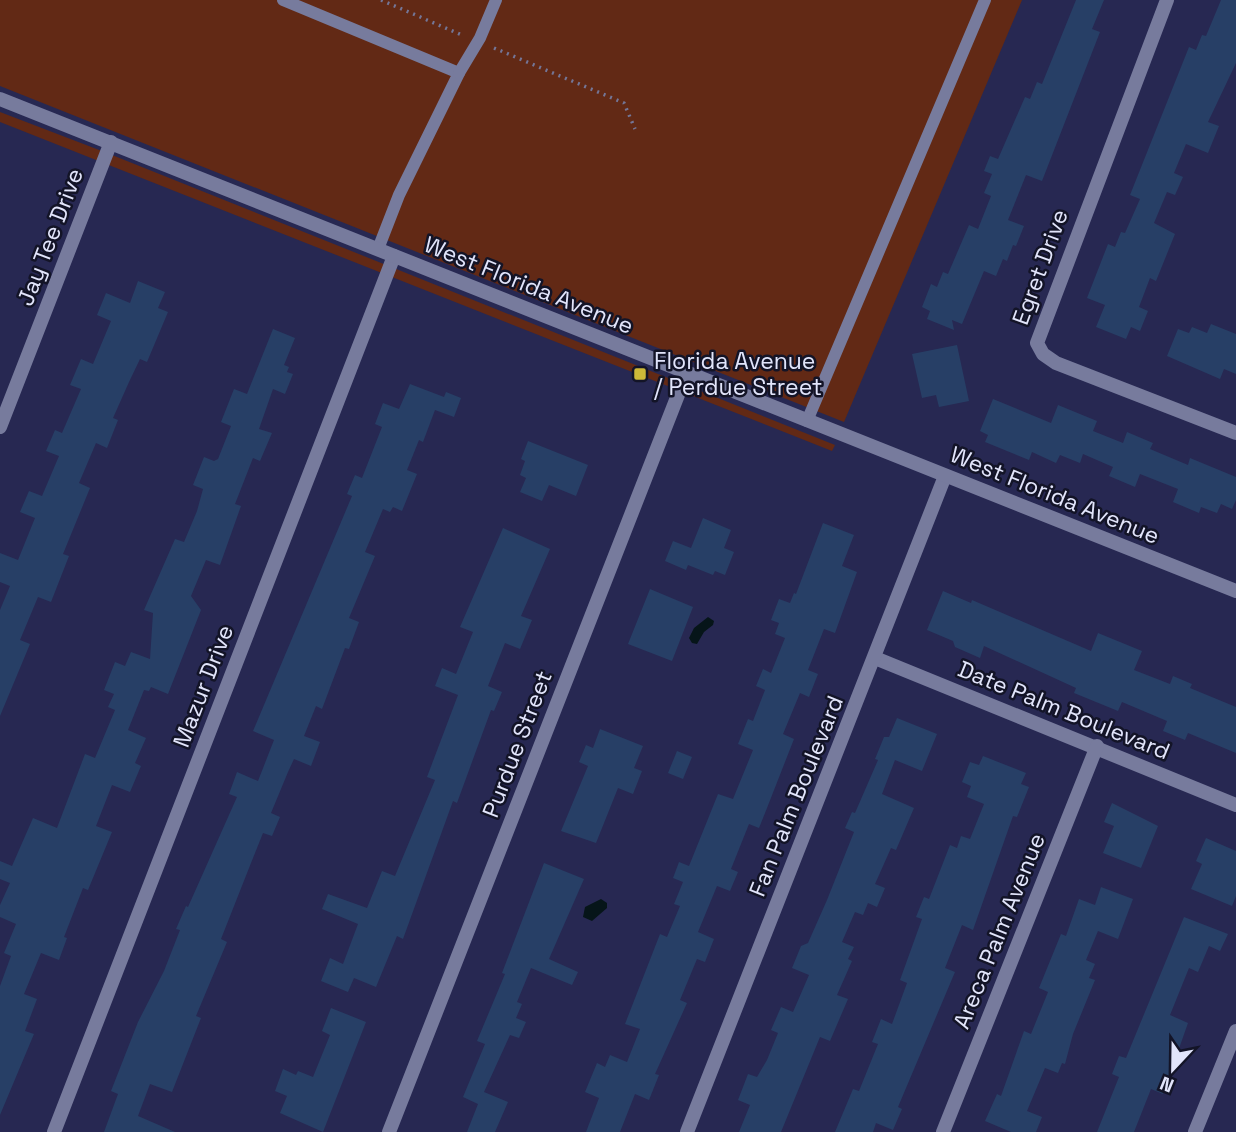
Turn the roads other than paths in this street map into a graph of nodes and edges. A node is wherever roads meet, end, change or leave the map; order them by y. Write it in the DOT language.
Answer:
graph roads {
  1 [pos="284,0"];
  2 [pos="496,0"];
  3 [pos="985,0"];
  4 [pos="1167,0"];
  5 [pos="459,73"];
  6 [pos="0,99"];
  7 [pos="111,142"];
  8 [pos="378,249"];
  9 [pos="394,256"];
  10 [pos="687,372"];
  11 [pos="807,421"];
  12 [pos="0,427"];
  13 [pos="1236,433"];
  14 [pos="945,476"];
  15 [pos="1236,591"];
  16 [pos="875,658"];
  17 [pos="1097,746"];
  18 [pos="1236,805"];
  19 [pos="1236,1031"];
  20 [pos="54,1132"];
  21 [pos="389,1132"];
  22 [pos="687,1132"];
  23 [pos="943,1132"];
  24 [pos="1195,1132"];
  1 -- 5 [label="lane"];
  2 -- 5 [label="lane"];
  3 -- 11 [label="lane"];
  4 -- 13 [label="street, Egret Drive"];
  5 -- 8 [label="lane"];
  6 -- 7 [label="street, West Florida Avenue"];
  7 -- 8 [label="street, West Florida Avenue"];
  7 -- 12 [label="street, Jay Tee Drive"];
  8 -- 9 [label="street, West Florida Avenue"];
  9 -- 10 [label="street, West Florida Avenue"];
  9 -- 20 [label="street, Mazur Drive"];
  10 -- 11 [label="street, West Florida Avenue"];
  10 -- 21 [label="street, Purdue Street"];
  11 -- 14 [label="street, West Florida Avenue"];
  14 -- 15 [label="street, West Florida Avenue"];
  14 -- 16 [label="street, Fan Palm Boulevard"];
  16 -- 17 [label="street, Date Palm Boulevard"];
  16 -- 22 [label="street, Fan Palm Boulevard"];
  17 -- 18 [label="street, Date Palm Boulevard"];
  17 -- 23 [label="street, Areca Palm Avenue"];
  19 -- 24 [label="street"];
}
